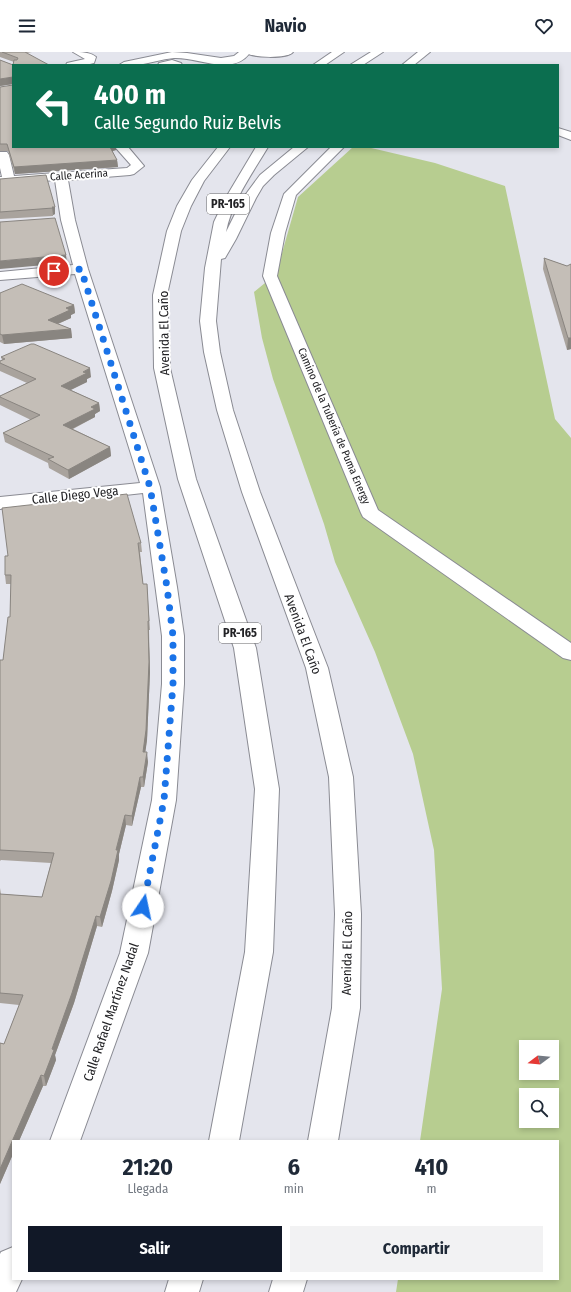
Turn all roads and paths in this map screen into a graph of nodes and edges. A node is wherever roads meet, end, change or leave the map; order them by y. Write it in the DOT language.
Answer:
graph roads {
  1 [pos="250,52"];
  2 [pos="288,52"];
  3 [pos="300,52"];
  4 [pos="339,52"];
  5 [pos="378,52"];
  6 [pos="425,52"];
  7 [pos="84,53"];
  8 [pos="133,53"];
  9 [pos="242,58"];
  10 [pos="202,59"];
  11 [pos="163,61"];
  12 [pos="76,64"];
  13 [pos="116,64"];
  14 [pos="134,64"];
  15 [pos="174,64"];
  16 [pos="217,64"];
  17 [pos="270,64"];
  18 [pos="321,64"];
  19 [pos="357,64"];
  20 [pos="409,64"];
  21 [pos="563,131"];
  22 [pos="571,136"];
  23 [pos="122,148"];
  24 [pos="208,148"];
  25 [pos="223,148"];
  26 [pos="261,148"];
  27 [pos="301,148"];
  28 [pos="337,148"];
  29 [pos="3,155"];
  30 [pos="61,176"];
  31 [pos="198,180"];
  32 [pos="4,181"];
  33 [pos="212,268"];
  34 [pos="81,269"];
  35 [pos="0,276"];
  36 [pos="150,487"];
  37 [pos="0,503"];
  38 [pos="571,653"];
  39 [pos="65,1140"];
  40 [pos="224,1140"];
  41 [pos="323,1140"];
  42 [pos="12,1265"];
  43 [pos="186,1280"];
  44 [pos="290,1280"];
  45 [pos="0,1289"];
  46 [pos="182,1292"];
  47 [pos="286,1292"];
  1 -- 2 [label="main road"];
  3 -- 17 [label="main road"];
  4 -- 18 [label="main road"];
  5 -- 19 [label="main road"];
  6 -- 20 [label="main road"];
  7 -- 12 [label="main road"];
  8 -- 11 [label="main road"];
  8 -- 13 [label="main road"];
  9 -- 10 [label="main road"];
  10 -- 11 [label="main road"];
  10 -- 16 [label="main road"];
  11 -- 14 [label="main road"];
  11 -- 15 [label="main road"];
  21 -- 22 [label="main road"];
  23 -- 30 [label="main road, Calle Acerina"];
  24 -- 31 [label="main road"];
  25 -- 31 [label="main road, Avenida El Caño / PR-165"];
  26 -- 33 [label="main road, Avenida El Caño / PR-165"];
  27 -- 33 [label="main road"];
  28 -- 38 [label="main road, Camino de la Tubería de Puma Energy"];
  29 -- 32 [label="main road"];
  30 -- 32 [label="main road, Calle Acerina"];
  30 -- 34 [label="main road, Calle Rafael Martínez Nadal"];
  31 -- 40 [label="main road, Avenida El Caño / PR-165"];
  33 -- 41 [label="main road, Avenida El Caño / PR-165"];
  34 -- 35 [label="main road"];
  34 -- 36 [label="main road, Calle Rafael Martínez Nadal"];
  36 -- 37 [label="main road, Calle Diego Vega"];
  36 -- 39 [label="main road, Calle Rafael Martínez Nadal"];
  42 -- 45 [label="main road"];
  43 -- 46 [label="main road"];
  44 -- 47 [label="main road"];
}
